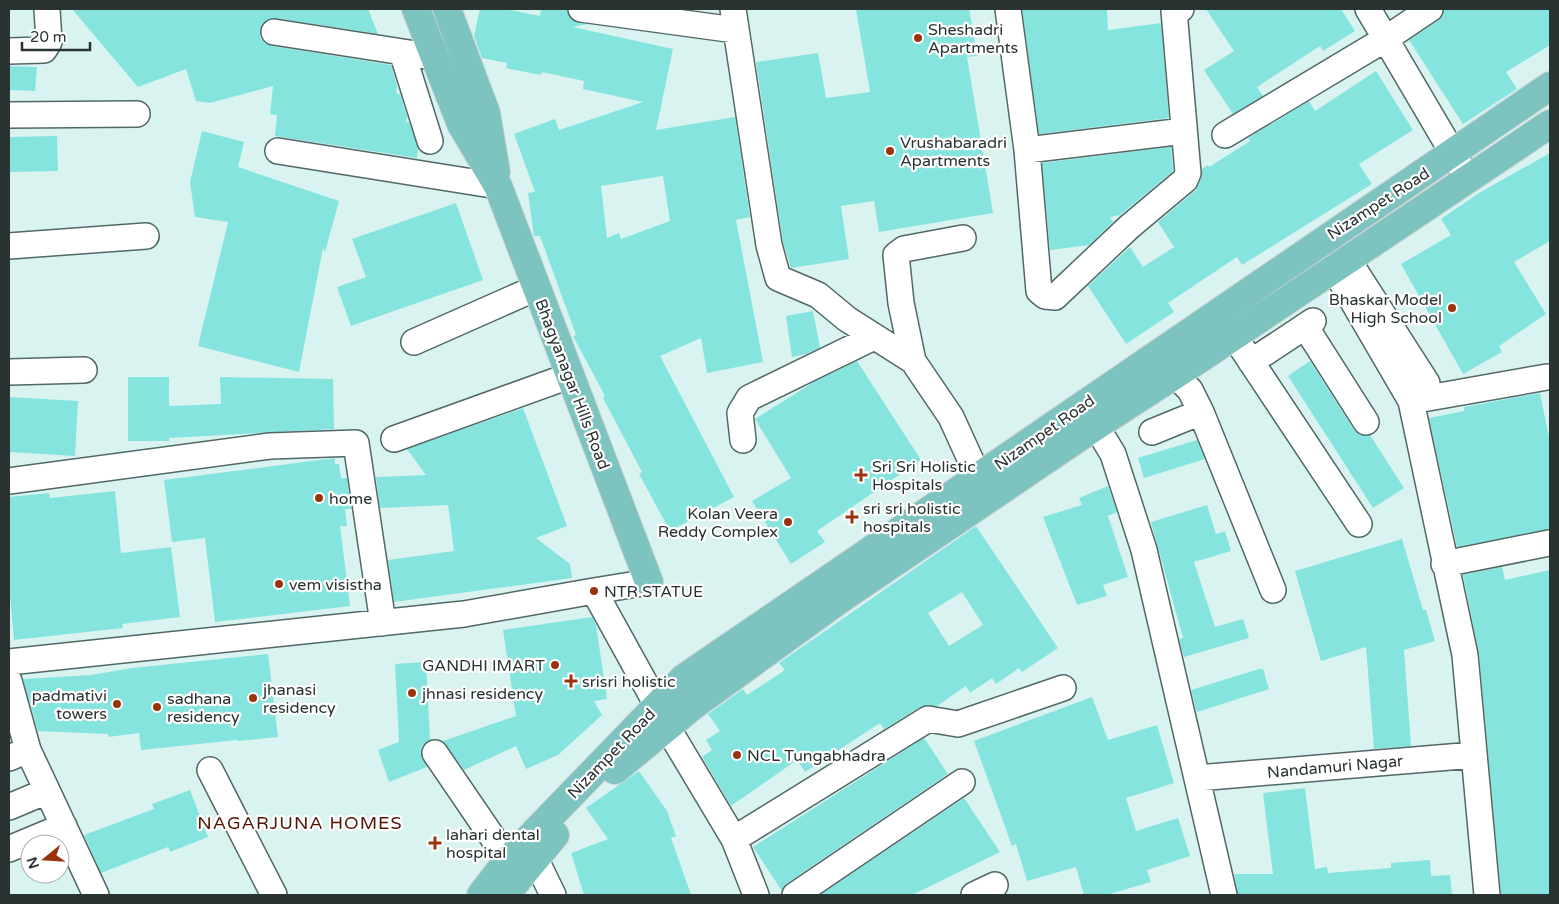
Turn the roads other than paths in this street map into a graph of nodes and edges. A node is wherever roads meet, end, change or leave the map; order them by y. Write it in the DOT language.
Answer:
graph roads {
  1 [pos="48,9"];
  2 [pos="416,9"];
  3 [pos="447,9"];
  4 [pos="582,9"];
  5 [pos="1008,9"];
  6 [pos="1368,9"];
  7 [pos="1430,9"];
  8 [pos="1178,10"];
  9 [pos="734,19"];
  10 [pos="274,32"];
  11 [pos="1387,38"];
  12 [pos="9,51"];
  13 [pos="402,52"];
  14 [pos="435,57"];
  15 [pos="1550,86"];
  16 [pos="137,114"];
  17 [pos="9,115"];
  18 [pos="1550,124"];
  19 [pos="1184,131"];
  20 [pos="1225,135"];
  21 [pos="430,141"];
  22 [pos="1027,150"];
  23 [pos="278,151"];
  24 [pos="1454,153"];
  25 [pos="1468,179"];
  26 [pos="498,186"];
  27 [pos="146,236"];
  28 [pos="963,238"];
  29 [pos="9,246"];
  30 [pos="1341,264"];
  31 [pos="536,288"];
  32 [pos="1234,336"];
  33 [pos="874,337"];
  34 [pos="414,342"];
  35 [pos="913,361"];
  36 [pos="1251,362"];
  37 [pos="84,370"];
  38 [pos="9,372"];
  39 [pos="1175,374"];
  40 [pos="569,376"];
  41 [pos="1547,377"];
  42 [pos="1419,392"];
  43 [pos="1201,412"];
  44 [pos="1366,422"];
  45 [pos="1096,426"];
  46 [pos="1152,432"];
  47 [pos="394,438"];
  48 [pos="743,440"];
  49 [pos="9,481"];
  50 [pos="983,489"];
  51 [pos="1359,524"];
  52 [pos="1549,543"];
  53 [pos="1444,564"];
  54 [pos="649,582"];
  55 [pos="1273,590"];
  56 [pos="594,591"];
  57 [pos="383,623"];
  58 [pos="9,662"];
  59 [pos="9,681"];
  60 [pos="1063,688"];
  61 [pos="662,716"];
  62 [pos="14,723"];
  63 [pos="435,753"];
  64 [pos="18,754"];
  65 [pos="1474,755"];
  66 [pos="210,770"];
  67 [pos="1197,778"];
  68 [pos="962,782"];
  69 [pos="47,791"];
  70 [pos="9,807"];
  71 [pos="64,826"];
  72 [pos="734,839"];
  73 [pos="9,849"];
  74 [pos="536,858"];
  75 [pos="508,860"];
  76 [pos="96,895"];
  77 [pos="274,895"];
  78 [pos="481,895"];
  79 [pos="505,895"];
  80 [pos="553,895"];
  81 [pos="756,895"];
  82 [pos="795,895"];
  83 [pos="1223,895"];
  84 [pos="1487,895"];
  1 -- 12 [label="street"];
  2 -- 14 [label="main road, Bhagyanagar Hills Road"];
  3 -- 26 [label="main road, Bhagyanagar Hills Road"];
  4 -- 9 [label="street"];
  5 -- 22 [label="street"];
  6 -- 11 [label="street"];
  7 -- 11 [label="street"];
  8 -- 19 [label="street"];
  9 -- 33 [label="street"];
  10 -- 13 [label="street"];
  11 -- 20 [label="street"];
  11 -- 24 [label="street"];
  13 -- 14 [label="street"];
  13 -- 21 [label="street"];
  14 -- 26 [label="main road, Bhagyanagar Hills Road"];
  15 -- 24 [label="main road, Nizampet Road"];
  16 -- 17 [label="street"];
  18 -- 25 [label="main road, Nizampet Road"];
  19 -- 22 [label="street"];
  19 -- 22 [label="street"];
  23 -- 26 [label="street"];
  24 -- 25 [label="street"];
  24 -- 50 [label="main road, Nizampet Road"];
  25 -- 30 [label="main road, Nizampet Road"];
  26 -- 31 [label="main road, Bhagyanagar Hills Road"];
  27 -- 29 [label="street"];
  28 -- 35 [label="street"];
  30 -- 32 [label="main road, Nizampet Road"];
  30 -- 42 [label="street"];
  31 -- 34 [label="street"];
  31 -- 40 [label="main road, Bhagyanagar Hills Road"];
  32 -- 36 [label="street"];
  32 -- 39 [label="main road, Nizampet Road"];
  33 -- 35 [label="street"];
  33 -- 48 [label="street"];
  35 -- 50 [label="street"];
  36 -- 44 [label="street"];
  36 -- 51 [label="street"];
  37 -- 38 [label="street"];
  39 -- 43 [label="street"];
  39 -- 45 [label="main road, Nizampet Road"];
  40 -- 47 [label="street"];
  40 -- 54 [label="main road, Bhagyanagar Hills Road"];
  41 -- 42 [label="street"];
  42 -- 53 [label="street"];
  43 -- 46 [label="street"];
  43 -- 55 [label="street"];
  45 -- 50 [label="main road, Nizampet Road"];
  45 -- 67 [label="street"];
  49 -- 57 [label="street"];
  50 -- 61 [label="main road, Nizampet Road"];
  52 -- 53 [label="street"];
  53 -- 65 [label="street"];
  54 -- 56 [label="street"];
  56 -- 57 [label="street"];
  56 -- 61 [label="street"];
  57 -- 58 [label="street"];
  59 -- 62 [label="street"];
  60 -- 72 [label="street"];
  61 -- 72 [label="street"];
  61 -- 74 [label="main road, Nizampet Road"];
  61 -- 75 [label="main road, Nizampet Road"];
  62 -- 64 [label="street"];
  63 -- 75 [label="street"];
  64 -- 69 [label="street"];
  65 -- 67 [label="street, Nandamuri Nagar"];
  65 -- 84 [label="street"];
  66 -- 77 [label="street"];
  67 -- 83 [label="street"];
  68 -- 82 [label="street"];
  69 -- 70 [label="street"];
  69 -- 71 [label="street"];
  71 -- 73 [label="street"];
  71 -- 76 [label="street"];
  72 -- 81 [label="street"];
  74 -- 79 [label="main road, Nizampet Road"];
  74 -- 80 [label="street"];
  75 -- 78 [label="main road, Nizampet Road"];
}
